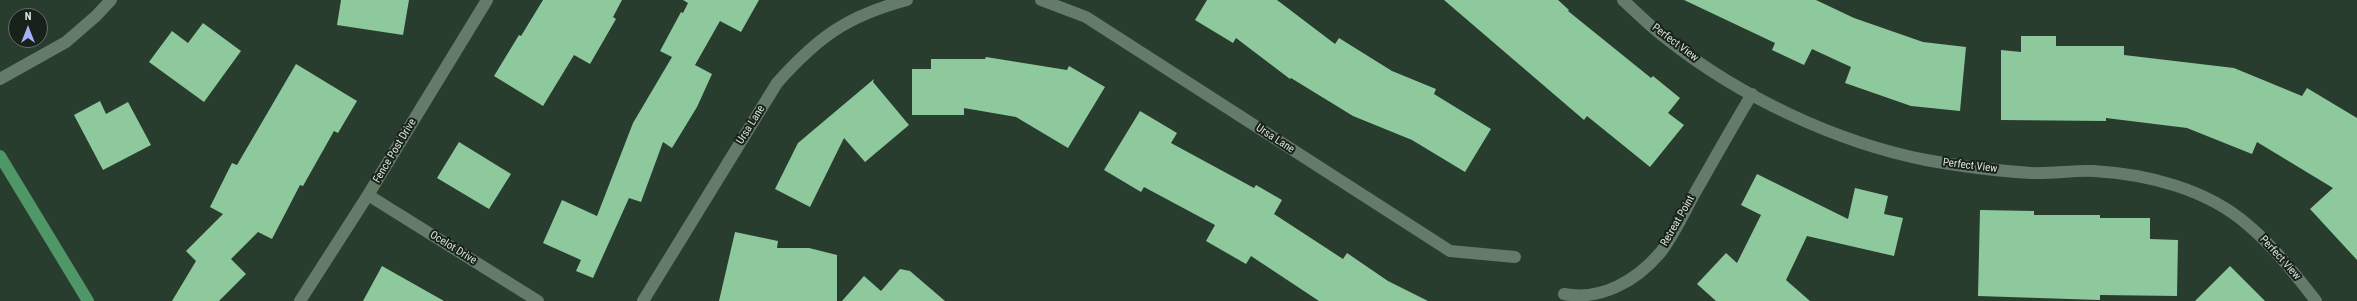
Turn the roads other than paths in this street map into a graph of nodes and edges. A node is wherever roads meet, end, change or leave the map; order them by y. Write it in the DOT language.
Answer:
graph roads {
  1 [pos="111,0"];
  2 [pos="488,0"];
  3 [pos="907,0"];
  4 [pos="1041,0"];
  5 [pos="1623,0"];
  6 [pos="0,79"];
  7 [pos="1752,94"];
  8 [pos="0,156"];
  9 [pos="368,195"];
  10 [pos="1515,257"];
  11 [pos="1564,294"];
  12 [pos="88,301"];
  13 [pos="300,301"];
  14 [pos="538,301"];
  15 [pos="643,301"];
  16 [pos="2316,301"];
  1 -- 6 [label="street"];
  2 -- 9 [label="street, Fence Post Drive"];
  3 -- 15 [label="street, Ursa Lane"];
  4 -- 10 [label="street, Ursa Lane"];
  5 -- 7 [label="street, Perfect View"];
  7 -- 11 [label="street, Retreat Point"];
  7 -- 16 [label="street, Perfect View"];
  8 -- 12 [label="main road"];
  9 -- 13 [label="street, Fence Post Drive"];
  9 -- 14 [label="street, Ocelot Drive"];
}
